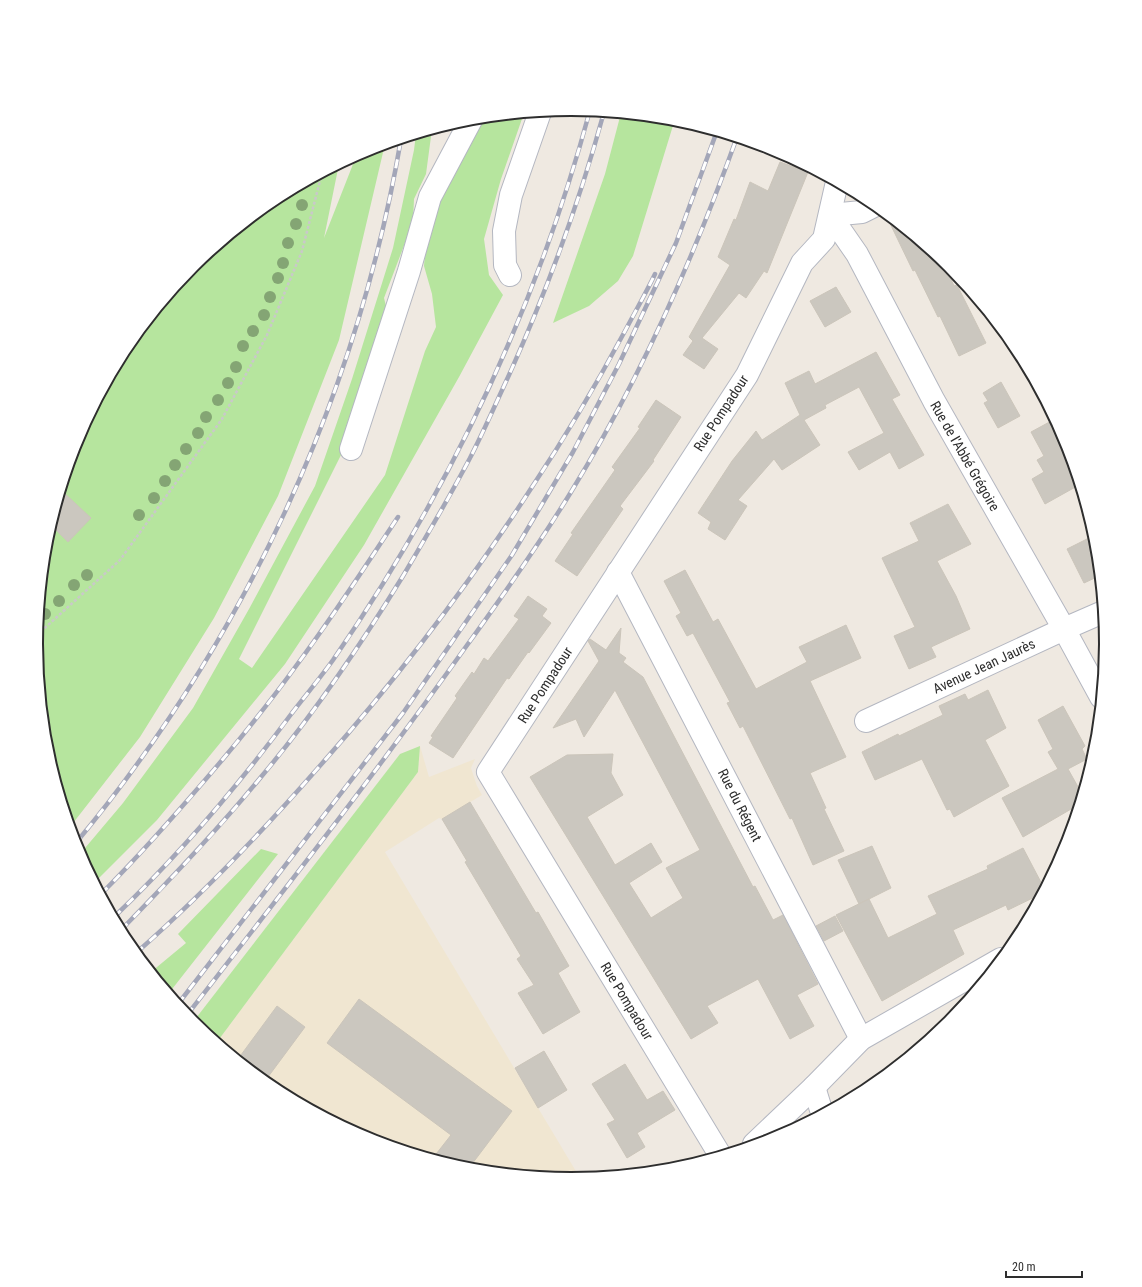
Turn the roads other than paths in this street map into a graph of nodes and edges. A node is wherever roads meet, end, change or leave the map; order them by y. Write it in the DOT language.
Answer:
graph roads {
  1 [pos="538,117"];
  2 [pos="468,126"];
  3 [pos="836,187"];
  4 [pos="870,208"];
  5 [pos="830,215"];
  6 [pos="510,275"];
  7 [pos="351,448"];
  8 [pos="618,572"];
  9 [pos="1098,614"];
  10 [pos="1064,629"];
  11 [pos="1097,689"];
  12 [pos="866,721"];
  13 [pos="990,966"];
  14 [pos="861,1039"];
  15 [pos="814,1087"];
  16 [pos="821,1109"];
  17 [pos="764,1134"];
  18 [pos="718,1151"];
  1 -- 6 [label="street"];
  2 -- 7 [label="street"];
  3 -- 5 [label="street, Rue Pompadour"];
  4 -- 5 [label="street"];
  5 -- 8 [label="street, Rue Pompadour"];
  5 -- 10 [label="street, Rue de l'Abbé Grégoire"];
  8 -- 14 [label="street, Rue du Régent"];
  8 -- 18 [label="street, Rue Pompadour"];
  9 -- 10 [label="street, Avenue Jean Jaurès"];
  10 -- 11 [label="street, Rue de l'Abbé Grégoire"];
  10 -- 12 [label="street, Avenue Jean Jaurès"];
  13 -- 14 [label="street"];
  14 -- 15 [label="street"];
  15 -- 16 [label="street"];
  15 -- 17 [label="street"];
}
